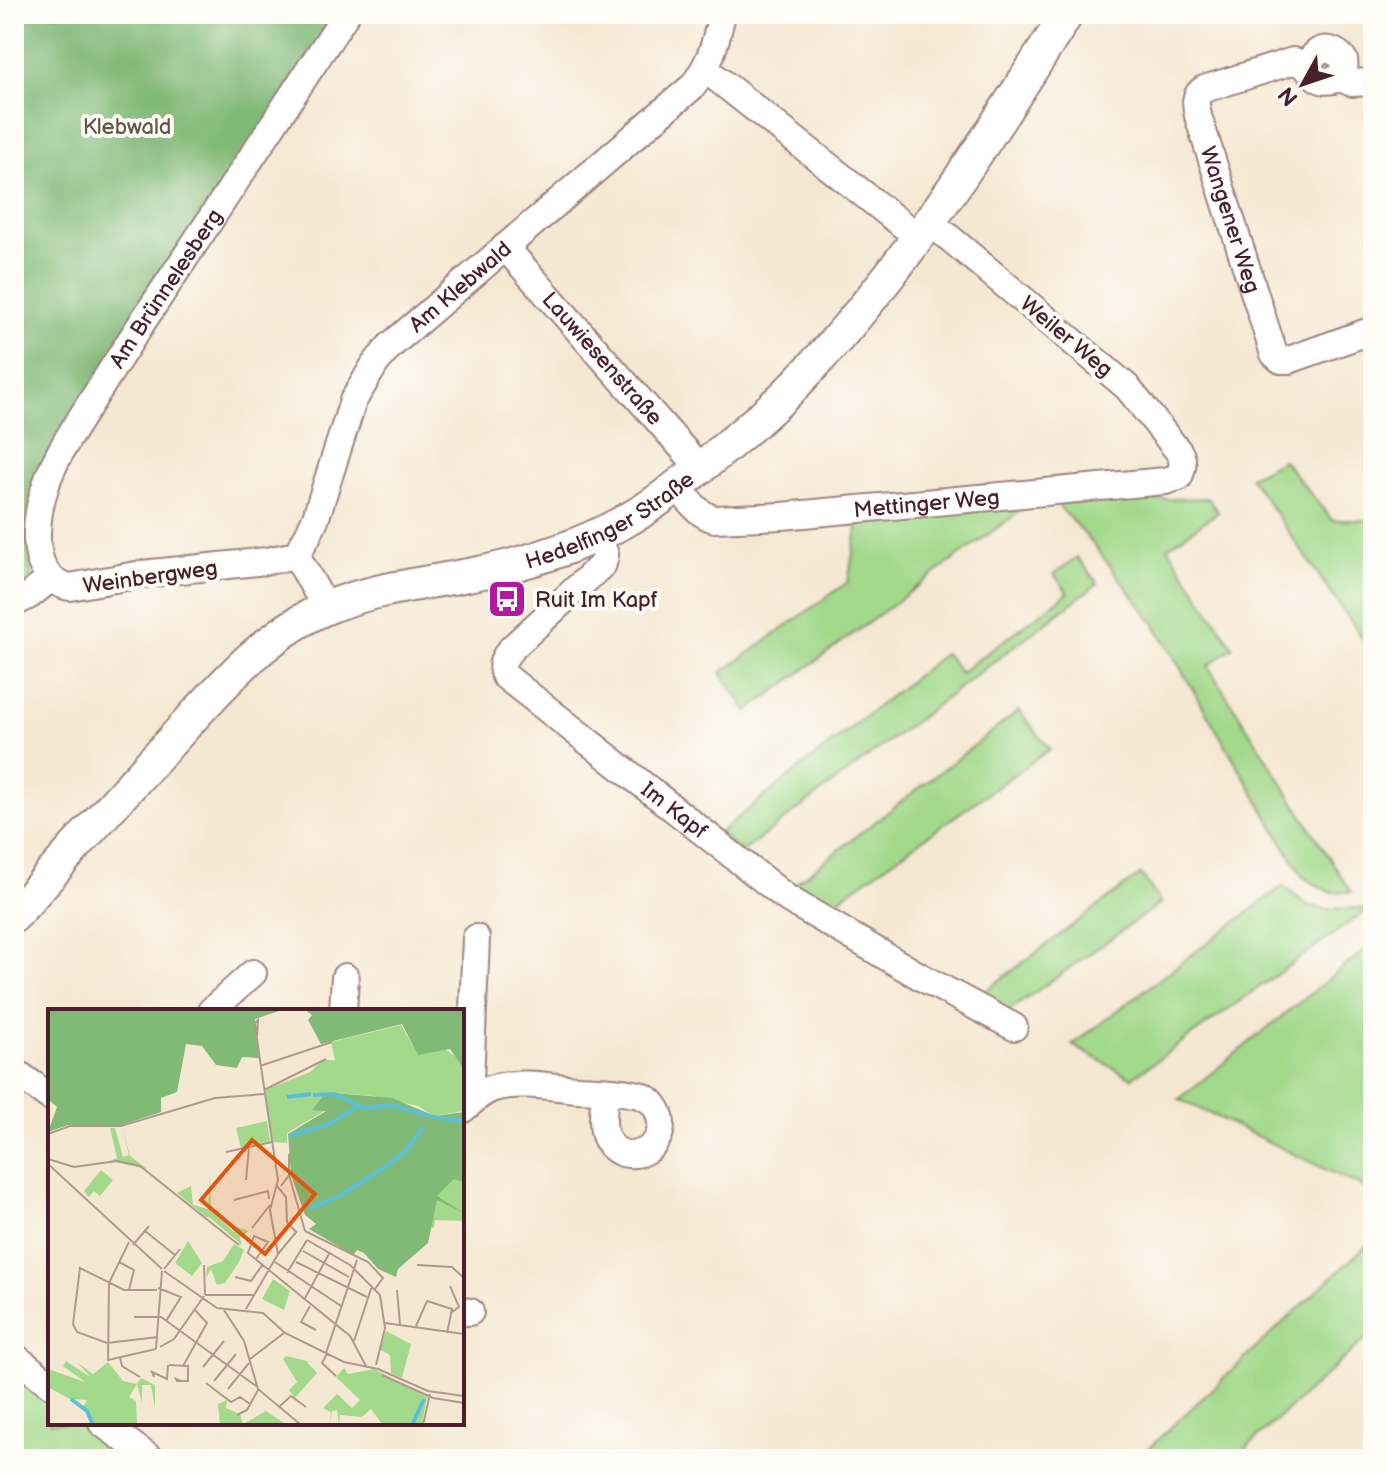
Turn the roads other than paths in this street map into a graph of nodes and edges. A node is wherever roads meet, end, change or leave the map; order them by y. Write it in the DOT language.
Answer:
graph roads {
  1 [pos="346,14"];
  2 [pos="722,14"];
  3 [pos="1067,14"];
  4 [pos="705,69"];
  5 [pos="1373,82"];
  6 [pos="923,230"];
  7 [pos="505,247"];
  8 [pos="1373,330"];
  9 [pos="1183,468"];
  10 [pos="689,477"];
  11 [pos="597,535"];
  12 [pos="296,555"];
  13 [pos="51,578"];
  14 [pos="14,603"];
  15 [pos="326,608"];
  16 [pos="14,916"];
  17 [pos="476,938"];
  18 [pos="253,973"];
  19 [pos="345,977"];
  20 [pos="213,1009"];
  21 [pos="343,1009"];
  22 [pos="1014,1027"];
  23 [pos="14,1071"];
  24 [pos="605,1091"];
  25 [pos="48,1096"];
  26 [pos="466,1107"];
  27 [pos="14,1356"];
  28 [pos="48,1382"];
  29 [pos="117,1427"];
  30 [pos="151,1459"];
  1 -- 13 [label="street, Am Brünnelesberg"];
  2 -- 4 [label="street, Am Klebwald"];
  3 -- 6 [label="street, Hedelfinger Straße"];
  4 -- 6 [label="street, Weiler Weg"];
  4 -- 7 [label="street, Am Klebwald"];
  5 -- 8 [label="street, Wangener Weg"];
  6 -- 9 [label="street, Weiler Weg"];
  6 -- 10 [label="street, Hedelfinger Straße"];
  7 -- 10 [label="street, Lauwiesenstraße"];
  7 -- 12 [label="street, Am Klebwald"];
  9 -- 10 [label="street, Mettinger Weg"];
  10 -- 11 [label="street, Hedelfinger Straße"];
  11 -- 15 [label="street, Hedelfinger Straße"];
  11 -- 22 [label="street, Im Kapf"];
  12 -- 13 [label="street, Weinbergweg"];
  12 -- 15 [label="street"];
  13 -- 14 [label="street, Weinbergweg"];
  15 -- 16 [label="street, Hedelfinger Straße"];
  17 -- 26 [label="street"];
  18 -- 20 [label="street"];
  19 -- 21 [label="street"];
  23 -- 25 [label="street"];
  24 -- 26 [label="street"];
  27 -- 28 [label="street"];
  29 -- 30 [label="street"];
}
